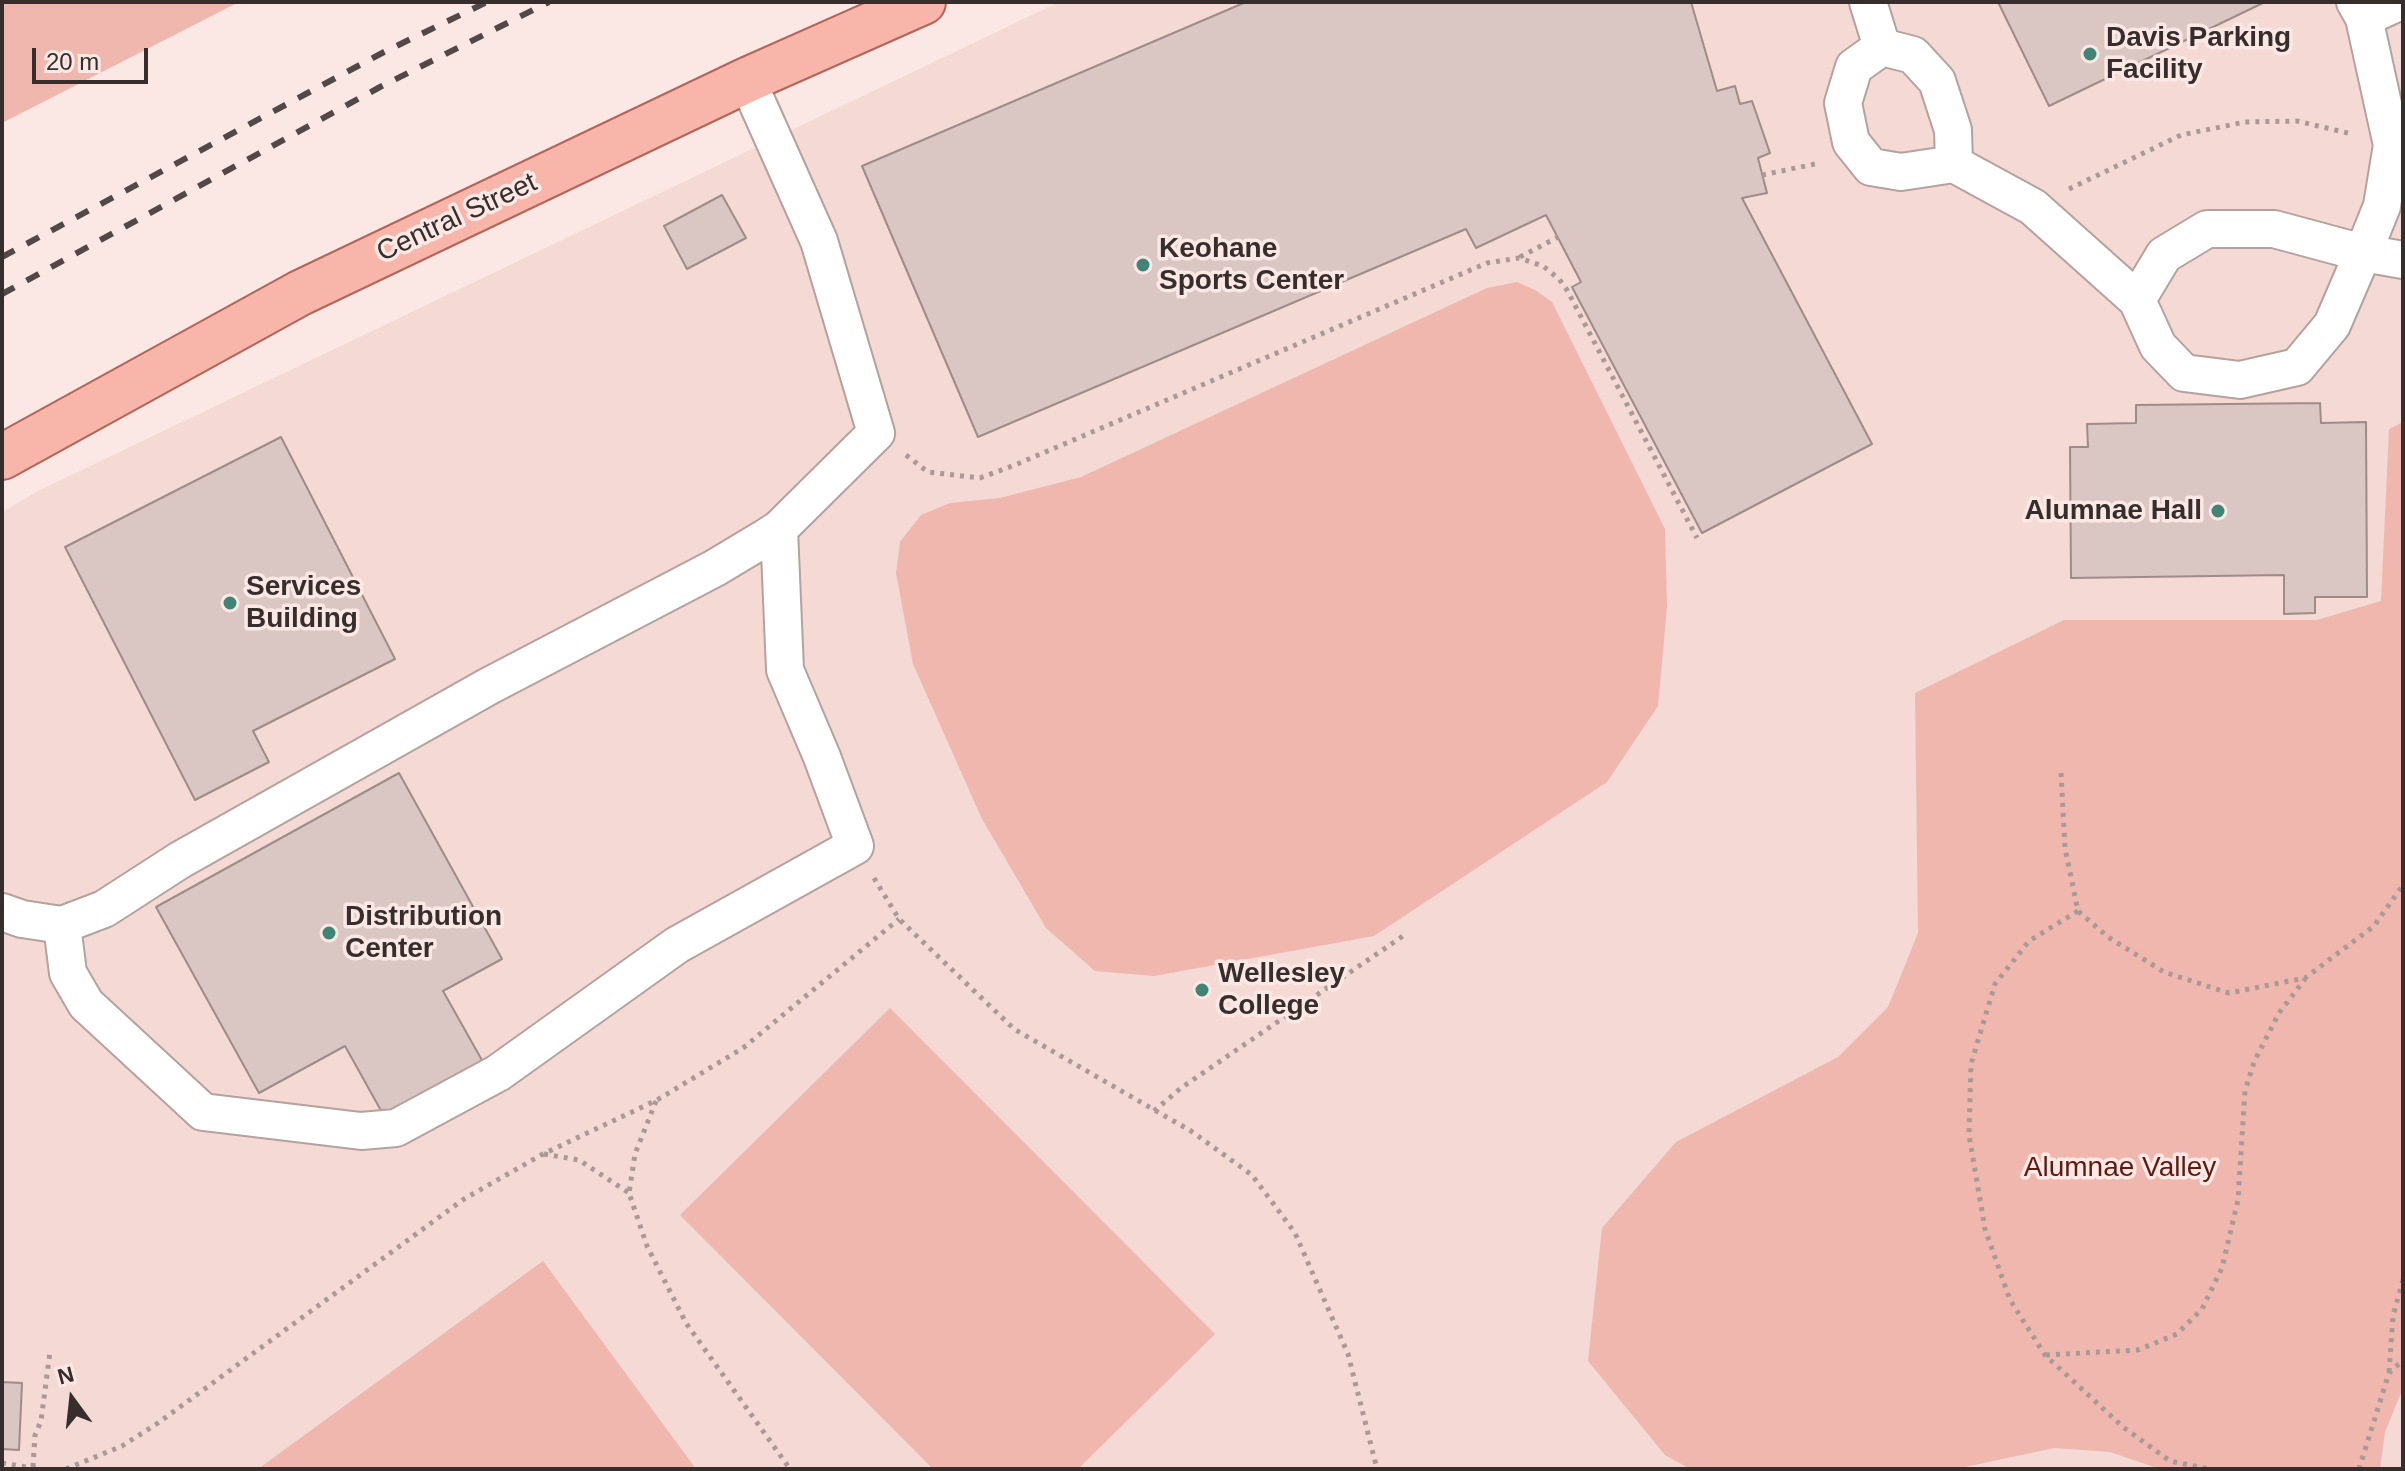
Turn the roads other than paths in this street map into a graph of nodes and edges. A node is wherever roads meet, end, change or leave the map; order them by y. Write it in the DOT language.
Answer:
graph roads {
  1 [pos="923,2"];
  2 [pos="1868,2"];
  3 [pos="2399,2"];
  4 [pos="2360,10"];
  5 [pos="1882,47"];
  6 [pos="747,80"];
  7 [pos="1954,164"];
  8 [pos="2363,253"];
  9 [pos="2403,260"];
  10 [pos="2137,300"];
  11 [pos="2,457"];
  12 [pos="779,529"];
  13 [pos="2,912"];
  14 [pos="62,925"];
  1 -- 6 [label="main road, Central Street"];
  2 -- 5 [label="lane"];
  3 -- 4 [label="lane"];
  4 -- 8 [label="lane"];
  5 -- 7 [label="lane"];
  5 -- 7 [label="lane"];
  6 -- 11 [label="main road, Central Street"];
  6 -- 12 [label="lane"];
  7 -- 10 [label="lane"];
  8 -- 9 [label="lane"];
  8 -- 10 [label="lane"];
  8 -- 10 [label="lane"];
  12 -- 14 [label="lane"];
  12 -- 14 [label="lane"];
  13 -- 14 [label="lane"];
}
